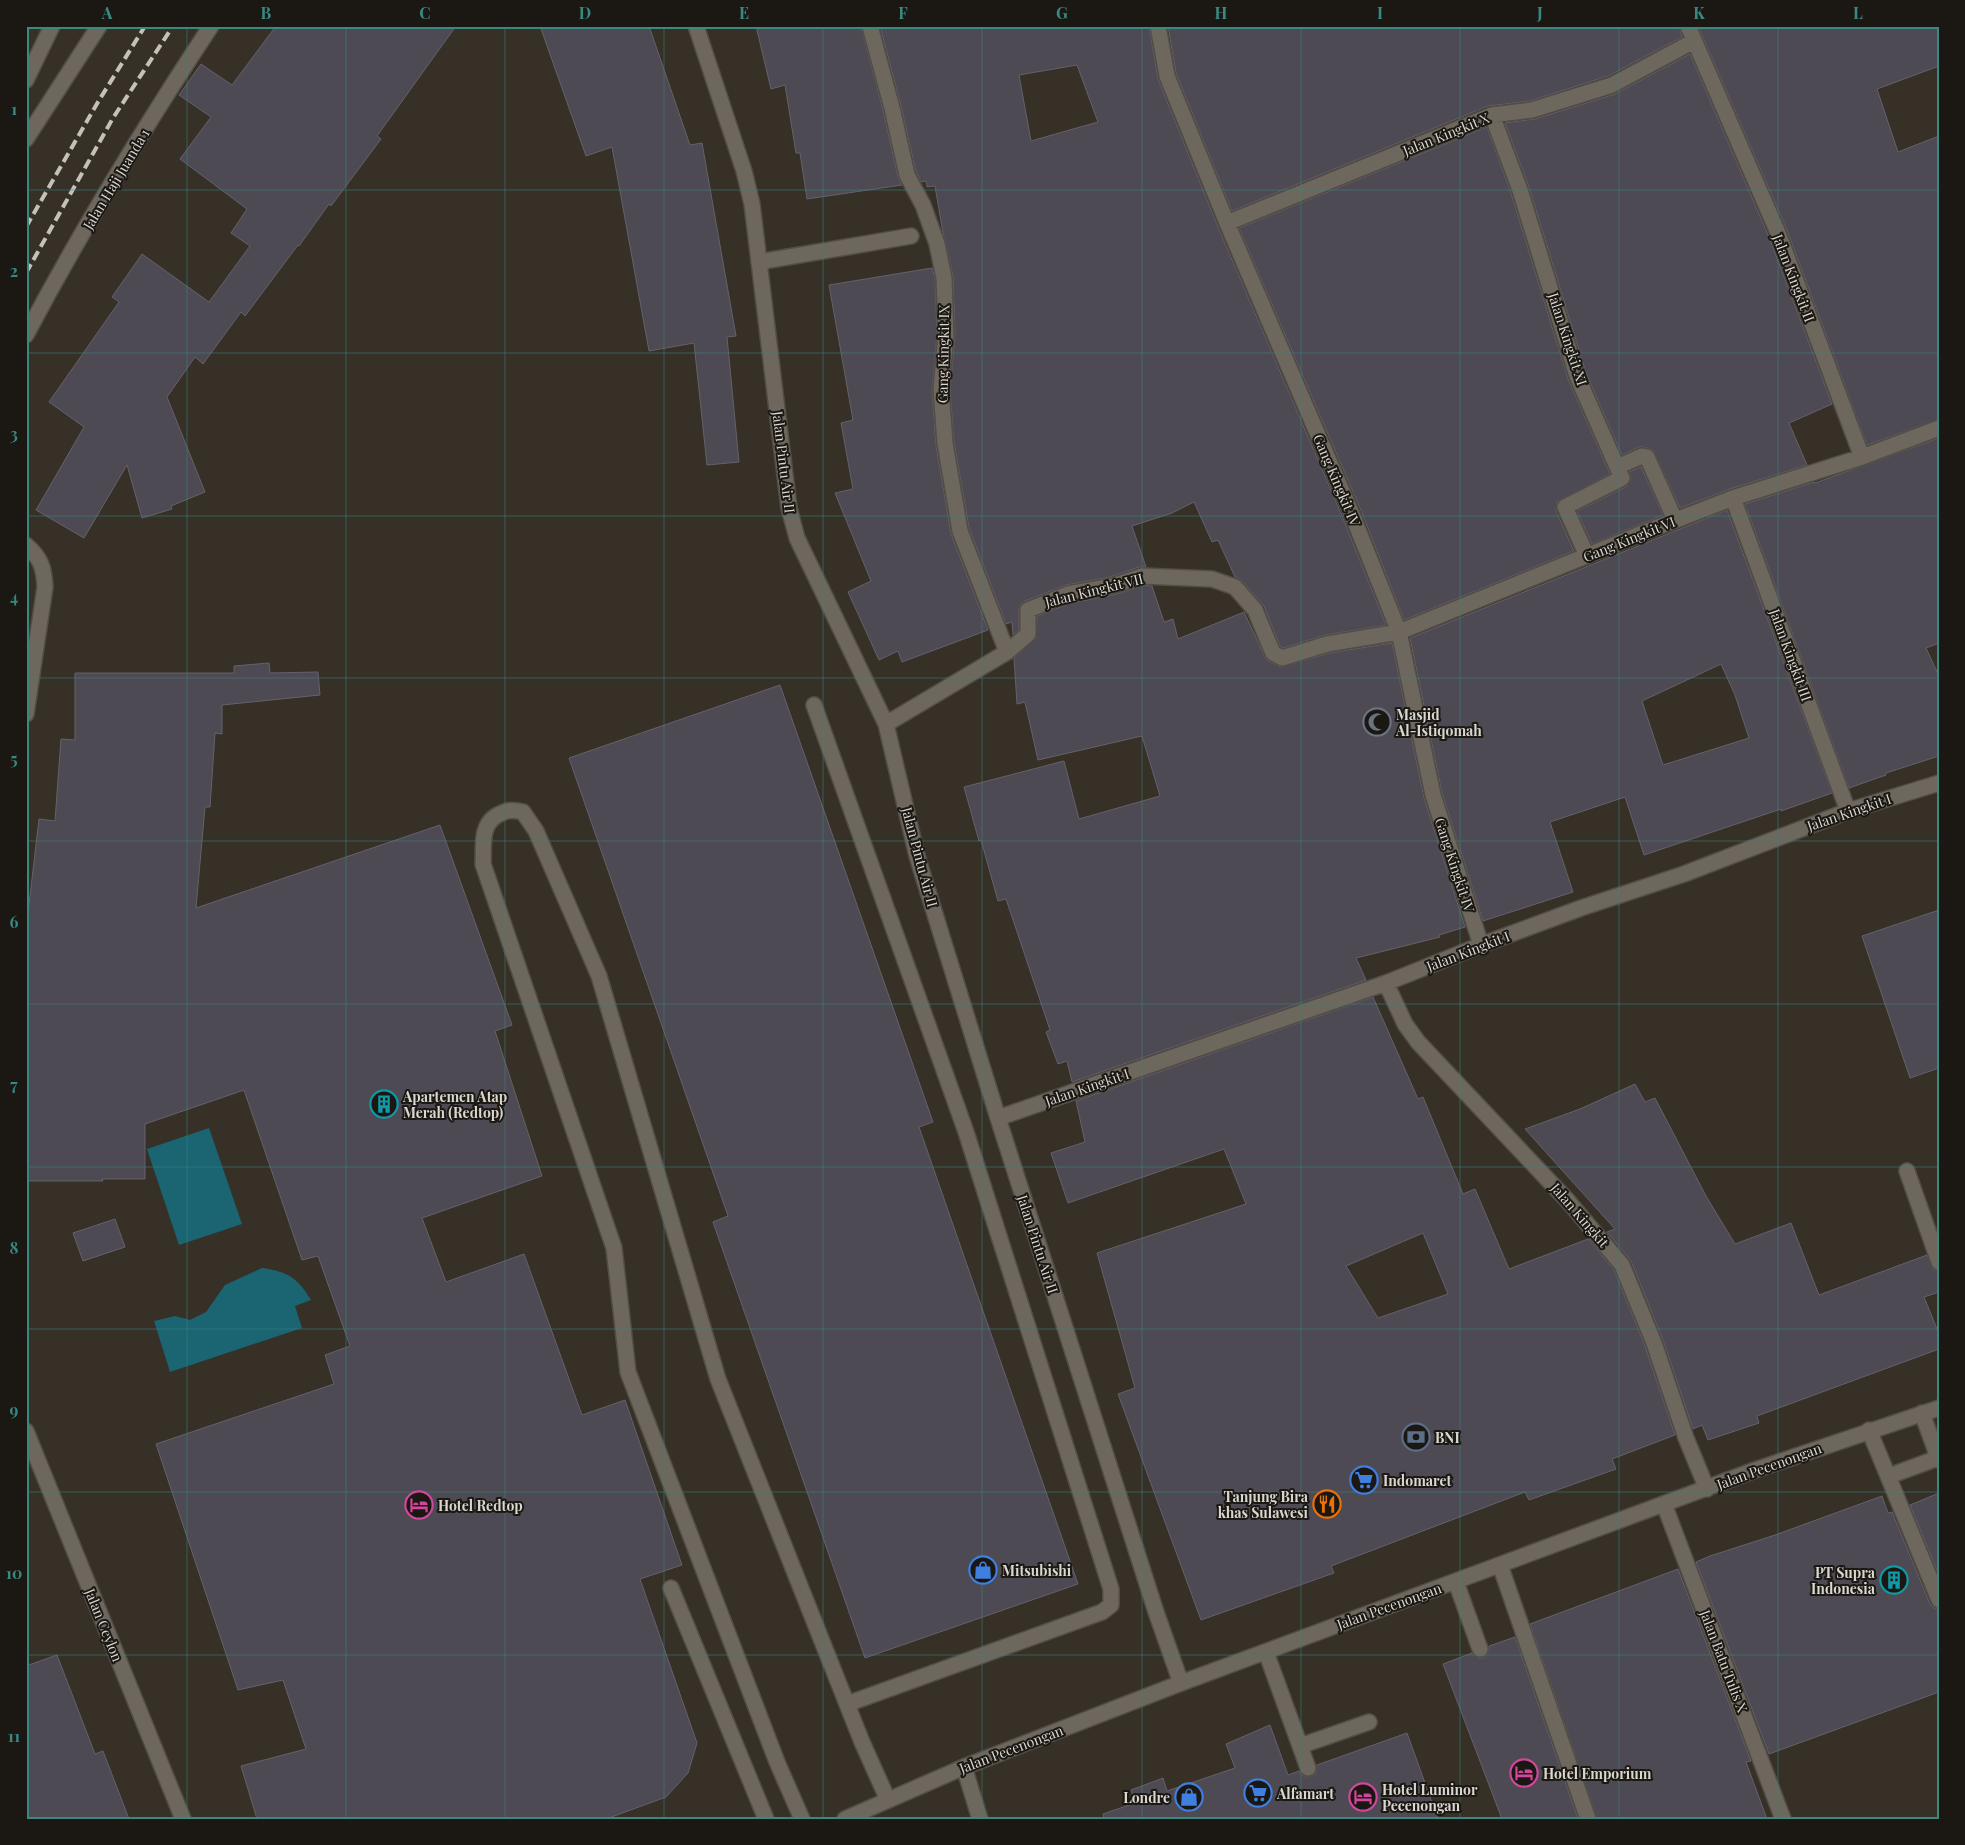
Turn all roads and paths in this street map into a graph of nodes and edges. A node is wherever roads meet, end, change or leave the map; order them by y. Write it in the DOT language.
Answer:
graph roads {
  1 [pos="52,26"];
  2 [pos="98,26"];
  3 [pos="211,26"];
  4 [pos="696,26"];
  5 [pos="870,26"];
  6 [pos="1158,26"];
  7 [pos="1688,26"];
  8 [pos="1694,41"];
  9 [pos="26,80"];
  10 [pos="1492,115"];
  11 [pos="26,139"];
  12 [pos="1227,223"];
  13 [pos="911,236"];
  14 [pos="759,262"];
  15 [pos="26,335"];
  16 [pos="1939,428"];
  17 [pos="1862,457"];
  18 [pos="1617,467"];
  19 [pos="1733,498"];
  20 [pos="1675,520"];
  21 [pos="26,545"];
  22 [pos="1587,556"];
  23 [pos="1399,632"];
  24 [pos="1007,652"];
  25 [pos="814,706"];
  26 [pos="26,714"];
  27 [pos="886,724"];
  28 [pos="1939,783"];
  29 [pos="1848,811"];
  30 [pos="1481,945"];
  31 [pos="1386,983"];
  32 [pos="998,1118"];
  33 [pos="1906,1171"];
  34 [pos="1939,1262"];
  35 [pos="1939,1408"];
  36 [pos="1922,1413"];
  37 [pos="1870,1430"];
  38 [pos="26,1431"];
  39 [pos="1938,1459"];
  40 [pos="1889,1476"];
  41 [pos="1706,1489"];
  42 [pos="1664,1504"];
  43 [pos="1500,1565"];
  44 [pos="1456,1582"];
  45 [pos="671,1588"];
  46 [pos="1939,1600"];
  47 [pos="1480,1650"];
  48 [pos="1266,1652"];
  49 [pos="1181,1683"];
  50 [pos="847,1704"];
  51 [pos="1369,1722"];
  52 [pos="1300,1746"];
  53 [pos="964,1766"];
  54 [pos="1308,1768"];
  55 [pos="888,1800"];
  56 [pos="183,1819"];
  57 [pos="766,1819"];
  58 [pos="802,1819"];
  59 [pos="845,1819"];
  60 [pos="980,1819"];
  61 [pos="1588,1819"];
  62 [pos="1783,1819"];
  1 -- 9 [label="street"];
  2 -- 11 [label="street"];
  3 -- 15 [label="street, Jalan Haji Juanda 1"];
  4 -- 14 [label="street, Jalan Pintu Air II"];
  5 -- 24 [label="street, Gang Kingkit IX"];
  6 -- 12 [label="street, Gang Kingkit IV"];
  7 -- 8 [label="street, Jalan Kingkit II"];
  8 -- 10 [label="street, Jalan Kingkit X"];
  8 -- 17 [label="street, Jalan Kingkit II"];
  10 -- 12 [label="street, Jalan Kingkit X"];
  10 -- 18 [label="street, Jalan Kingkit XI"];
  12 -- 23 [label="street, Gang Kingkit IV"];
  13 -- 14 [label="street"];
  14 -- 27 [label="street, Jalan Pintu Air II"];
  16 -- 17 [label="street"];
  17 -- 19 [label="street, Gang Kingkit VI"];
  18 -- 20 [label="street"];
  18 -- 22 [label="street"];
  19 -- 20 [label="street, Gang Kingkit VI"];
  19 -- 29 [label="street, Jalan Kingkit III"];
  20 -- 22 [label="street, Gang Kingkit VI"];
  21 -- 26 [label="street"];
  22 -- 23 [label="street, Gang Kingkit VI"];
  23 -- 24 [label="street, Jalan Kingkit VII"];
  23 -- 30 [label="street, Gang Kingkit IV"];
  24 -- 27 [label="street, Jalan Kingkit VII"];
  25 -- 50 [label="street"];
  27 -- 32 [label="street, Jalan Pintu Air II"];
  28 -- 29 [label="street, Jalan Kingkit I"];
  29 -- 30 [label="street, Jalan Kingkit I"];
  30 -- 31 [label="street, Jalan Kingkit I"];
  31 -- 32 [label="street, Jalan Kingkit I"];
  31 -- 41 [label="street, Jalan Kingkit"];
  32 -- 49 [label="street, Jalan Pintu Air II"];
  33 -- 34 [label="street"];
  35 -- 36 [label="street, Jalan Pecenongan"];
  36 -- 37 [label="street, Jalan Pecenongan"];
  36 -- 39 [label="street"];
  37 -- 40 [label="street"];
  37 -- 41 [label="street, Jalan Pecenongan"];
  38 -- 56 [label="street, Jalan Ceylon"];
  39 -- 40 [label="street"];
  40 -- 46 [label="street"];
  41 -- 42 [label="street, Jalan Pecenongan"];
  42 -- 43 [label="street, Jalan Pecenongan"];
  42 -- 62 [label="street, Jalan Batu Tulis X"];
  43 -- 44 [label="street, Jalan Pecenongan"];
  43 -- 61 [label="street"];
  44 -- 47 [label="street"];
  44 -- 48 [label="street, Jalan Pecenongan"];
  45 -- 57 [label="street"];
  48 -- 49 [label="street, Jalan Pecenongan"];
  48 -- 52 [label="street"];
  49 -- 53 [label="street, Jalan Pecenongan"];
  50 -- 55 [label="street"];
  50 -- 58 [label="street"];
  51 -- 52 [label="street"];
  52 -- 54 [label="street"];
  53 -- 55 [label="street, Jalan Pecenongan"];
  53 -- 60 [label="street"];
  55 -- 59 [label="street, Jalan Pecenongan"];
}
